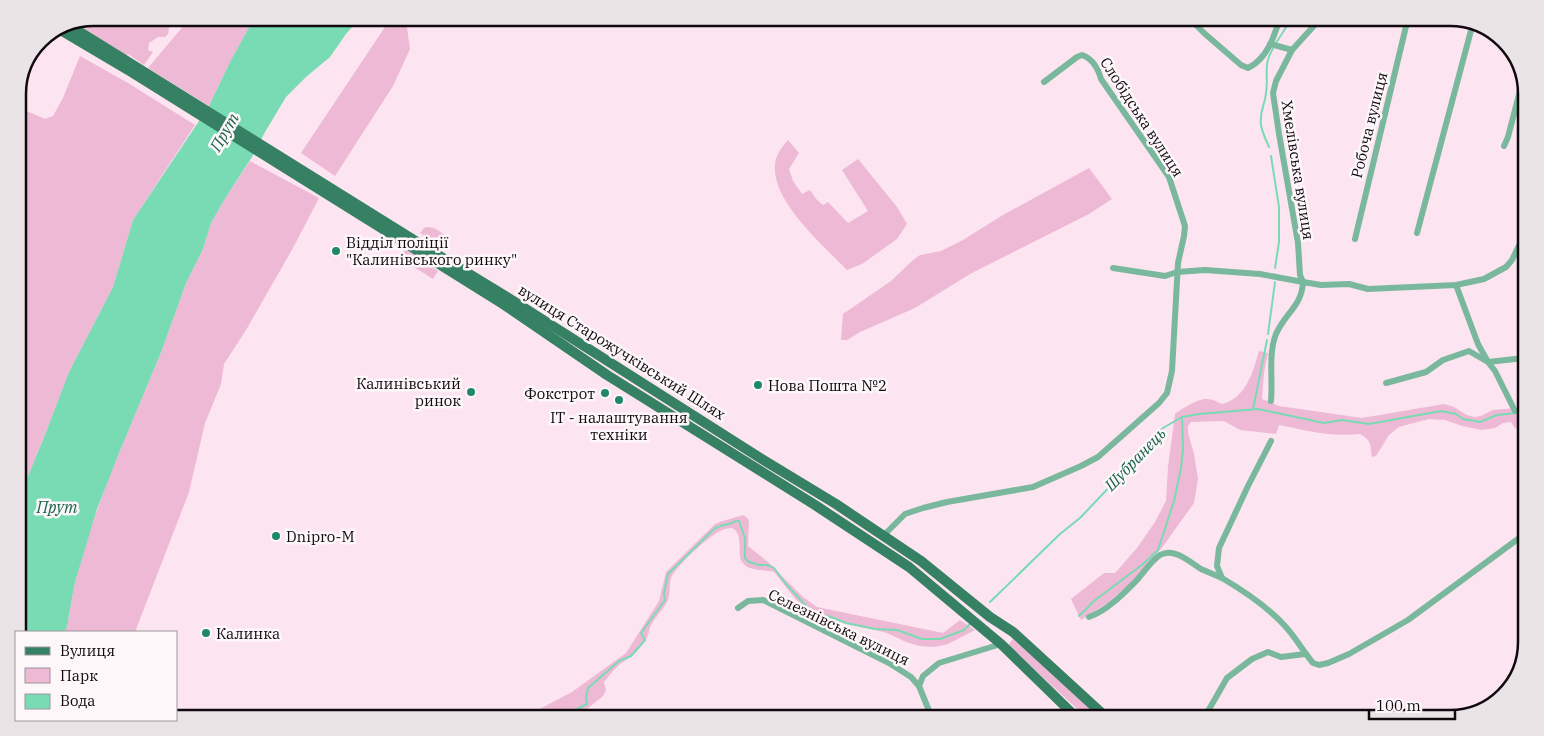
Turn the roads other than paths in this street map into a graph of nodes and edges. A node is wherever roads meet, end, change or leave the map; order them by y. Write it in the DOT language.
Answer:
graph roads {
  1 [pos="1197,26"];
  2 [pos="1278,26"];
  3 [pos="1314,26"];
  4 [pos="1406,26"];
  5 [pos="76,29"];
  6 [pos="1471,30"];
  7 [pos="65,33"];
  8 [pos="1272,44"];
  9 [pos="1292,50"];
  10 [pos="136,71"];
  11 [pos="1044,82"];
  12 [pos="1518,98"];
  13 [pos="1504,146"];
  14 [pos="1418,233"];
  15 [pos="1355,239"];
  16 [pos="1518,248"];
  17 [pos="434,258"];
  18 [pos="1113,268"];
  19 [pos="1177,272"];
  20 [pos="1303,282"];
  21 [pos="1456,285"];
  22 [pos="1518,359"];
  23 [pos="1488,362"];
  24 [pos="1386,383"];
  25 [pos="1271,401"];
  26 [pos="1515,411"];
  27 [pos="1271,441"];
  28 [pos="883,536"];
  29 [pos="1518,539"];
  30 [pos="921,561"];
  31 [pos="914,570"];
  32 [pos="1222,578"];
  33 [pos="738,608"];
  34 [pos="1089,617"];
  35 [pos="1013,632"];
  36 [pos="1001,644"];
  37 [pos="1305,654"];
  38 [pos="920,686"];
  39 [pos="929,710"];
  40 [pos="1069,710"];
  41 [pos="1098,710"];
  42 [pos="1209,710"];
  1 -- 8 [label="street"];
  2 -- 8 [label="street"];
  3 -- 9 [label="street, Хмелівська вулиця"];
  4 -- 15 [label="street, Робоча вулиця"];
  5 -- 10 [label="main road, вулиця Старожучківський Шлях"];
  6 -- 14 [label="street"];
  7 -- 10 [label="main road, вулиця Старожучківський Шлях"];
  8 -- 9 [label="street"];
  9 -- 20 [label="street, Хмелівська вулиця"];
  10 -- 17 [label="main road, вулиця Старожучківський Шлях"];
  11 -- 19 [label="street, Слобідська вулиця"];
  12 -- 13 [label="street"];
  16 -- 21 [label="street"];
  17 -- 28 [label="main road, вулиця Старожучківський Шлях"];
  17 -- 31 [label="main road, вулиця Старожучківський Шлях"];
  18 -- 19 [label="street"];
  19 -- 20 [label="street"];
  19 -- 28 [label="street, Слобідська вулиця"];
  20 -- 21 [label="street"];
  20 -- 25 [label="street"];
  21 -- 23 [label="street"];
  22 -- 23 [label="street"];
  23 -- 24 [label="street"];
  23 -- 26 [label="street"];
  27 -- 32 [label="street"];
  28 -- 30 [label="main road, вулиця Старожучківський Шлях"];
  29 -- 37 [label="street"];
  30 -- 31 [label="main road"];
  30 -- 35 [label="main road, вулиця Старожучківський Шлях"];
  31 -- 36 [label="main road, вулиця Старожучківський Шлях"];
  32 -- 34 [label="street"];
  32 -- 37 [label="street"];
  33 -- 38 [label="street, Селезнівська вулиця"];
  35 -- 36 [label="main road"];
  35 -- 41 [label="main road, вулиця Старожучківський Шлях"];
  36 -- 38 [label="street, Селезнівська вулиця"];
  36 -- 40 [label="main road, вулиця Старожучківський Шлях"];
  37 -- 42 [label="street"];
  38 -- 39 [label="street"];
}
